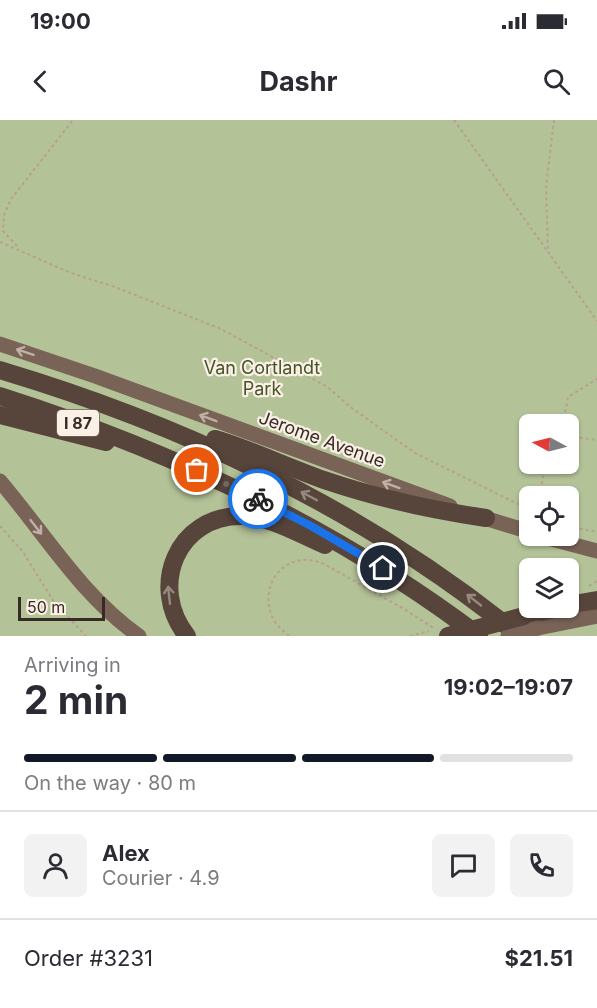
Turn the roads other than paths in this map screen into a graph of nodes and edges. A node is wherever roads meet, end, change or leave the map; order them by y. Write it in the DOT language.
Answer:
graph roads {
  1 [pos="0,344"];
  2 [pos="0,370"];
  3 [pos="0,396"];
  4 [pos="129,414"];
  5 [pos="0,415"];
  6 [pos="156,452"];
  7 [pos="0,481"];
  8 [pos="486,518"];
  9 [pos="519,528"];
  10 [pos="578,546"];
  11 [pos="597,551"];
  12 [pos="383,568"];
  13 [pos="597,600"];
  14 [pos="579,603"];
  15 [pos="597,616"];
  16 [pos="519,617"];
  17 [pos="442,633"];
  18 [pos="139,636"];
  19 [pos="187,636"];
  20 [pos="479,636"];
  21 [pos="508,636"];
  22 [pos="520,636"];
  8 -- 1 [label="main road, Jerome Avenue, one-way"];
  2 -- 4 [label="highway, I 87"];
  3 -- 6 [label="highway, I 87"];
  4 -- 8 [label="highway"];
  22 -- 4 [label="highway, I 87, one-way"];
  5 -- 6 [label="highway"];
  6 -- 12 [label="highway, I 87"];
  7 -- 18 [label="main road, one-way"];
  8 -- 9 [label="main road, Jerome Avenue"];
  10 -- 11 [label="main road"];
  19 -- 12 [label="highway, one-way"];
  12 -- 20 [label="highway, I 87"];
  13 -- 14 [label="highway"];
  15 -- 21 [label="main road, bridge"];
  16 -- 17 [label="highway, bridge"];
}
